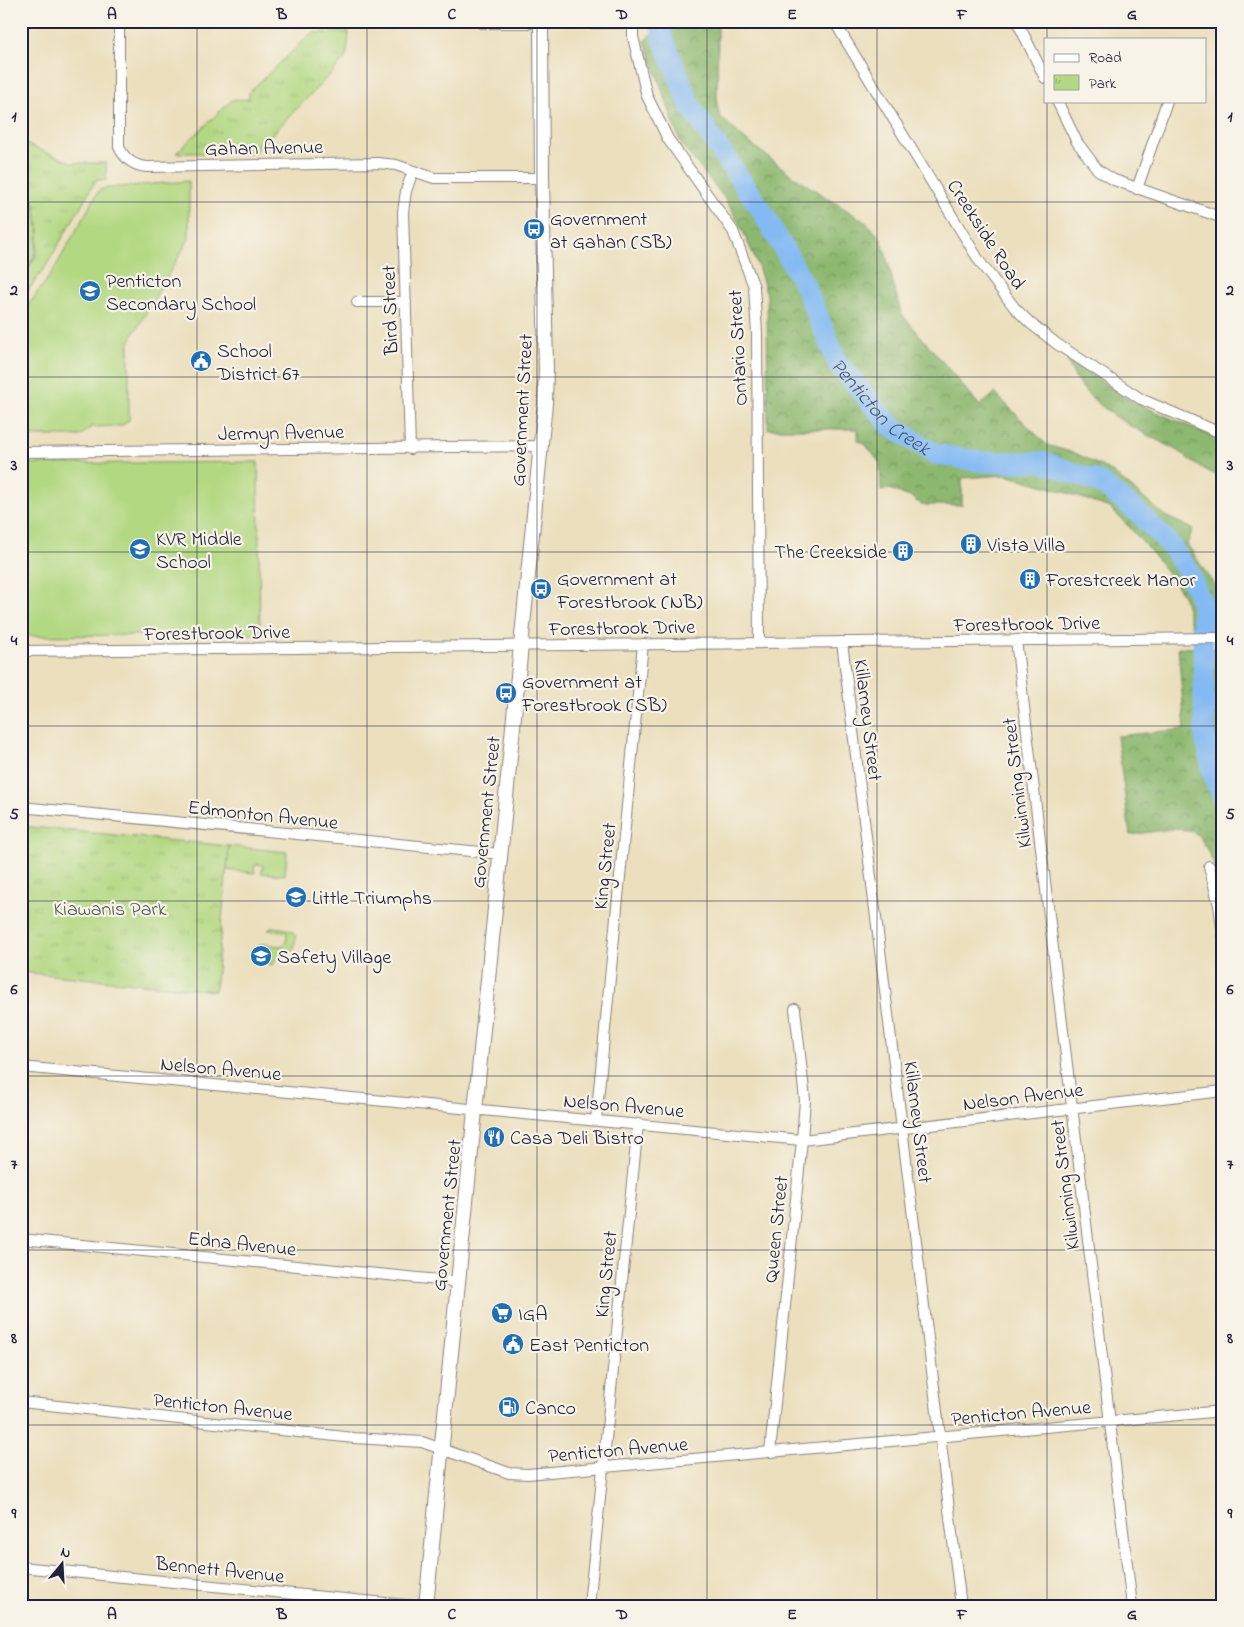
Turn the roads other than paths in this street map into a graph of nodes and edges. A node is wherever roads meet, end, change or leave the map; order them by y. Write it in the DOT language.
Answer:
graph roads {
  1 [pos="118,21"];
  2 [pos="482,21"];
  3 [pos="632,21"];
  4 [pos="834,21"];
  5 [pos="1016,21"];
  6 [pos="541,22"];
  7 [pos="1044,76"];
  8 [pos="1057,102"];
  9 [pos="1167,102"];
  10 [pos="413,171"];
  11 [pos="542,178"];
  12 [pos="1137,189"];
  13 [pos="1223,218"];
  14 [pos="357,302"];
  15 [pos="406,302"];
  16 [pos="1223,434"];
  17 [pos="542,446"];
  18 [pos="410,449"];
  19 [pos="21,452"];
  20 [pos="1223,638"];
  21 [pos="1016,640"];
  22 [pos="842,642"];
  23 [pos="759,643"];
  24 [pos="643,644"];
  25 [pos="522,646"];
  26 [pos="21,651"];
  27 [pos="21,807"];
  28 [pos="501,854"];
  29 [pos="1209,866"];
  30 [pos="1223,935"];
  31 [pos="795,1009"];
  32 [pos="21,1066"];
  33 [pos="1223,1090"];
  34 [pos="1072,1108"];
  35 [pos="477,1109"];
  36 [pos="596,1120"];
  37 [pos="638,1124"];
  38 [pos="902,1128"];
  39 [pos="802,1140"];
  40 [pos="21,1239"];
  41 [pos="459,1282"];
  42 [pos="21,1402"];
  43 [pos="1223,1411"];
  44 [pos="1110,1421"];
  45 [pos="941,1437"];
  46 [pos="442,1449"];
  47 [pos="770,1452"];
  48 [pos="603,1467"];
  49 [pos="21,1567"];
  50 [pos="416,1606"];
  51 [pos="426,1606"];
  52 [pos="589,1606"];
  53 [pos="961,1606"];
  54 [pos="1132,1606"];
  1 -- 10 [label="street, Gahan Avenue"];
  2 -- 6 [label="street"];
  3 -- 6 [label="street"];
  3 -- 23 [label="street, Ontario Street"];
  4 -- 16 [label="street, Creekside Road"];
  5 -- 7 [label="street"];
  6 -- 11 [label="street, Government Street"];
  8 -- 12 [label="street"];
  9 -- 12 [label="street"];
  10 -- 11 [label="street, Gahan Avenue"];
  10 -- 15 [label="street, Bird Street"];
  11 -- 17 [label="street, Government Street"];
  12 -- 13 [label="street"];
  14 -- 15 [label="street"];
  15 -- 18 [label="street, Bird Street"];
  17 -- 18 [label="street, Jermyn Avenue"];
  17 -- 25 [label="street, Government Street"];
  18 -- 19 [label="street, Jermyn Avenue"];
  20 -- 21 [label="street, Forestbrook Drive"];
  21 -- 22 [label="street, Forestbrook Drive"];
  21 -- 34 [label="street, Kilwinning Street"];
  22 -- 23 [label="street, Forestbrook Drive"];
  22 -- 38 [label="street, Killarney Street"];
  23 -- 24 [label="street, Forestbrook Drive"];
  24 -- 25 [label="street, Forestbrook Drive"];
  24 -- 36 [label="street, King Street"];
  25 -- 26 [label="street, Forestbrook Drive"];
  25 -- 28 [label="street, Government Street"];
  27 -- 28 [label="street, Edmonton Avenue"];
  28 -- 35 [label="street, Government Street"];
  29 -- 30 [label="street"];
  31 -- 39 [label="street, Queen Street"];
  32 -- 35 [label="street, Nelson Avenue"];
  33 -- 34 [label="street, Nelson Avenue"];
  34 -- 38 [label="street, Nelson Avenue"];
  34 -- 44 [label="street, Kilwinning Street"];
  35 -- 36 [label="street, Nelson Avenue"];
  35 -- 41 [label="street, Government Street"];
  36 -- 37 [label="street, Nelson Avenue"];
  37 -- 39 [label="street, Nelson Avenue"];
  37 -- 48 [label="street, King Street"];
  38 -- 39 [label="street, Nelson Avenue"];
  38 -- 45 [label="street, Killarney Street"];
  39 -- 47 [label="street, Queen Street"];
  40 -- 41 [label="street, Edna Avenue"];
  41 -- 46 [label="street, Government Street"];
  42 -- 46 [label="street, Penticton Avenue"];
  43 -- 44 [label="street, Penticton Avenue"];
  44 -- 45 [label="street, Penticton Avenue"];
  44 -- 54 [label="street, Kilwinning Street"];
  45 -- 47 [label="street, Penticton Avenue"];
  45 -- 53 [label="street, Killarney Street"];
  46 -- 48 [label="street, Penticton Avenue"];
  46 -- 51 [label="street, Government Street"];
  47 -- 48 [label="street, Penticton Avenue"];
  48 -- 52 [label="street, King Street"];
  49 -- 50 [label="street, Bennett Avenue"];
}
